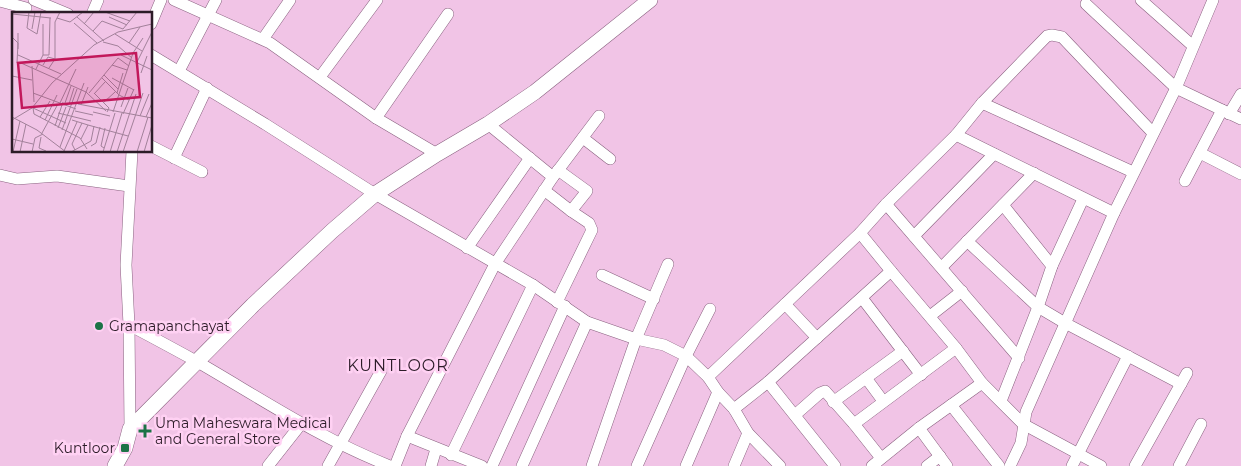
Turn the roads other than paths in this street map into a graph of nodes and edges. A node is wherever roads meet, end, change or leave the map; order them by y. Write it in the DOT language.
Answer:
graph roads {
  1 [pos="98,0"];
  2 [pos="161,0"];
  3 [pos="174,0"];
  4 [pos="216,0"];
  5 [pos="290,0"];
  6 [pos="377,0"];
  7 [pos="650,0"];
  8 [pos="1142,0"];
  9 [pos="0,1"];
  10 [pos="1212,1"];
  11 [pos="1086,4"];
  12 [pos="28,5"];
  13 [pos="59,12"];
  14 [pos="93,12"];
  15 [pos="448,14"];
  16 [pos="207,16"];
  17 [pos="152,22"];
  18 [pos="263,40"];
  19 [pos="1193,46"];
  20 [pos="152,56"];
  21 [pos="179,71"];
  22 [pos="320,77"];
  23 [pos="207,88"];
  24 [pos="1176,88"];
  25 [pos="1241,94"];
  26 [pos="982,103"];
  27 [pos="1226,112"];
  28 [pos="599,116"];
  29 [pos="376,118"];
  30 [pos="1241,119"];
  31 [pos="488,124"];
  32 [pos="1154,133"];
  33 [pos="956,135"];
  34 [pos="583,138"];
  35 [pos="152,147"];
  36 [pos="132,152"];
  37 [pos="1200,153"];
  38 [pos="437,154"];
  39 [pos="994,154"];
  40 [pos="174,158"];
  41 [pos="530,158"];
  42 [pos="610,159"];
  43 [pos="202,172"];
  44 [pos="1133,172"];
  45 [pos="556,173"];
  46 [pos="1034,173"];
  47 [pos="1241,174"];
  48 [pos="0,175"];
  49 [pos="1185,181"];
  50 [pos="129,186"];
  51 [pos="544,190"];
  52 [pos="375,194"];
  53 [pos="1083,199"];
  54 [pos="886,204"];
  55 [pos="1003,205"];
  56 [pos="571,211"];
  57 [pos="1114,213"];
  58 [pos="860,233"];
  59 [pos="914,236"];
  60 [pos="967,241"];
  61 [pos="467,248"];
  62 [pos="495,264"];
  63 [pos="668,264"];
  64 [pos="1052,266"];
  65 [pos="942,267"];
  66 [pos="891,271"];
  67 [pos="602,275"];
  68 [pos="533,285"];
  69 [pos="962,291"];
  70 [pos="654,298"];
  71 [pos="862,298"];
  72 [pos="561,304"];
  73 [pos="785,304"];
  74 [pos="1038,307"];
  75 [pos="710,309"];
  76 [pos="930,316"];
  77 [pos="587,322"];
  78 [pos="1064,323"];
  79 [pos="129,325"];
  80 [pos="636,338"];
  81 [pos="817,338"];
  82 [pos="956,348"];
  83 [pos="903,351"];
  84 [pos="686,356"];
  85 [pos="1128,356"];
  86 [pos="1019,358"];
  87 [pos="196,361"];
  88 [pos="381,371"];
  89 [pos="921,375"];
  90 [pos="708,377"];
  91 [pos="866,378"];
  92 [pos="768,382"];
  93 [pos="982,383"];
  94 [pos="718,392"];
  95 [pos="883,401"];
  96 [pos="1001,401"];
  97 [pos="833,402"];
  98 [pos="951,405"];
  99 [pos="734,409"];
  100 [pos="795,415"];
  101 [pos="301,424"];
  102 [pos="854,424"];
  103 [pos="1023,424"];
  104 [pos="1201,424"];
  105 [pos="919,428"];
  106 [pos="130,429"];
  107 [pos="748,433"];
  108 [pos="407,436"];
  109 [pos="341,445"];
  110 [pos="436,449"];
  111 [pos="451,455"];
  112 [pos="1078,455"];
  113 [pos="940,456"];
  114 [pos="876,462"];
  115 [pos="384,465"];
  116 [pos="115,466"];
  117 [pos="268,466"];
  118 [pos="328,466"];
  119 [pos="395,466"];
  120 [pos="430,466"];
  121 [pos="482,466"];
  122 [pos="492,466"];
  123 [pos="522,466"];
  124 [pos="592,466"];
  125 [pos="637,466"];
  126 [pos="686,466"];
  127 [pos="734,466"];
  128 [pos="780,466"];
  129 [pos="835,466"];
  130 [pos="927,466"];
  131 [pos="947,466"];
  132 [pos="999,466"];
  133 [pos="1010,466"];
  134 [pos="1072,466"];
  135 [pos="1101,466"];
  136 [pos="1135,466"];
  137 [pos="1179,466"];
  1 -- 14 [label="street"];
  2 -- 17 [label="street"];
  3 -- 16 [label="street"];
  4 -- 16 [label="street"];
  5 -- 18 [label="street"];
  6 -- 22 [label="street"];
  7 -- 31 [label="street"];
  8 -- 19 [label="street"];
  9 -- 12 [label="street"];
  10 -- 19 [label="street"];
  11 -- 24 [label="street"];
  12 -- 13 [label="street"];
  15 -- 29 [label="street"];
  16 -- 18 [label="street"];
  16 -- 21 [label="street"];
  18 -- 22 [label="street"];
  19 -- 24 [label="street"];
  20 -- 21 [label="street"];
  21 -- 23 [label="street"];
  22 -- 29 [label="street"];
  23 -- 40 [label="street"];
  23 -- 52 [label="street"];
  24 -- 27 [label="street"];
  24 -- 32 [label="street"];
  25 -- 27 [label="street"];
  26 -- 32 [label="street"];
  26 -- 33 [label="street"];
  26 -- 44 [label="street"];
  27 -- 30 [label="street"];
  27 -- 37 [label="street"];
  28 -- 34 [label="street"];
  29 -- 38 [label="street"];
  31 -- 38 [label="street"];
  31 -- 41 [label="street"];
  32 -- 44 [label="street"];
  33 -- 39 [label="street"];
  33 -- 54 [label="street"];
  34 -- 42 [label="street"];
  34 -- 45 [label="street"];
  35 -- 40 [label="street"];
  36 -- 50 [label="street"];
  37 -- 47 [label="street"];
  37 -- 49 [label="street"];
  38 -- 52 [label="street"];
  39 -- 46 [label="street"];
  39 -- 59 [label="street"];
  40 -- 43 [label="street"];
  41 -- 45 [label="street"];
  41 -- 61 [label="street"];
  44 -- 57 [label="street"];
  45 -- 51 [label="street"];
  45 -- 56 [label="street"];
  46 -- 53 [label="street"];
  46 -- 55 [label="street"];
  48 -- 50 [label="street"];
  50 -- 79 [label="street"];
  51 -- 56 [label="street"];
  51 -- 62 [label="street"];
  52 -- 61 [label="street"];
  52 -- 87 [label="street"];
  53 -- 57 [label="street"];
  53 -- 64 [label="street"];
  54 -- 58 [label="street"];
  54 -- 59 [label="street"];
  55 -- 60 [label="street"];
  55 -- 64 [label="street"];
  56 -- 72 [label="street"];
  57 -- 78 [label="street"];
  58 -- 66 [label="street"];
  58 -- 73 [label="street"];
  59 -- 65 [label="street"];
  60 -- 65 [label="street"];
  60 -- 74 [label="street"];
  61 -- 62 [label="street"];
  62 -- 68 [label="street"];
  62 -- 108 [label="street"];
  63 -- 70 [label="street"];
  64 -- 74 [label="street"];
  65 -- 69 [label="street"];
  66 -- 71 [label="street"];
  66 -- 76 [label="street"];
  67 -- 70 [label="street"];
  68 -- 72 [label="street"];
  68 -- 111 [label="street"];
  69 -- 76 [label="street"];
  69 -- 86 [label="street"];
  70 -- 80 [label="street"];
  71 -- 81 [label="street"];
  71 -- 83 [label="street"];
  72 -- 77 [label="street"];
  72 -- 122 [label="street"];
  73 -- 81 [label="street"];
  73 -- 90 [label="street"];
  74 -- 78 [label="street"];
  74 -- 86 [label="street"];
  75 -- 84 [label="street"];
  76 -- 82 [label="street"];
  77 -- 80 [label="street"];
  77 -- 123 [label="street"];
  78 -- 85 [label="street"];
  78 -- 103 [label="street"];
  79 -- 87 [label="street"];
  79 -- 106 [label="street"];
  80 -- 84 [label="street"];
  80 -- 124 [label="street"];
  81 -- 92 [label="street"];
  82 -- 89 [label="street"];
  82 -- 93 [label="street"];
  83 -- 89 [label="street"];
  83 -- 91 [label="street"];
  84 -- 90 [label="street"];
  84 -- 125 [label="street"];
  85 -- 112 [label="street"];
  85 -- 136 [label="street"];
  86 -- 96 [label="street"];
  87 -- 101 [label="street"];
  87 -- 106 [label="street"];
  88 -- 109 [label="street"];
  89 -- 95 [label="street"];
  90 -- 94 [label="street"];
  91 -- 95 [label="street"];
  91 -- 97 [label="street"];
  92 -- 99 [label="street"];
  92 -- 100 [label="street"];
  93 -- 96 [label="street"];
  93 -- 98 [label="street"];
  94 -- 99 [label="street"];
  94 -- 126 [label="street"];
  95 -- 102 [label="street"];
  96 -- 103 [label="street"];
  97 -- 100 [label="street"];
  97 -- 102 [label="street"];
  98 -- 105 [label="street"];
  98 -- 132 [label="street"];
  99 -- 107 [label="street"];
  100 -- 129 [label="street"];
  101 -- 109 [label="street"];
  101 -- 117 [label="street"];
  102 -- 114 [label="street"];
  103 -- 112 [label="street"];
  103 -- 133 [label="street"];
  104 -- 137 [label="street"];
  105 -- 113 [label="street"];
  105 -- 114 [label="street"];
  106 -- 116 [label="street"];
  107 -- 127 [label="street"];
  107 -- 128 [label="street"];
  108 -- 110 [label="street"];
  108 -- 119 [label="street"];
  109 -- 115 [label="street"];
  109 -- 118 [label="street"];
  110 -- 111 [label="street"];
  110 -- 120 [label="street"];
  111 -- 121 [label="street"];
  112 -- 134 [label="street"];
  112 -- 135 [label="street"];
  113 -- 130 [label="street"];
  113 -- 131 [label="street"];
}
